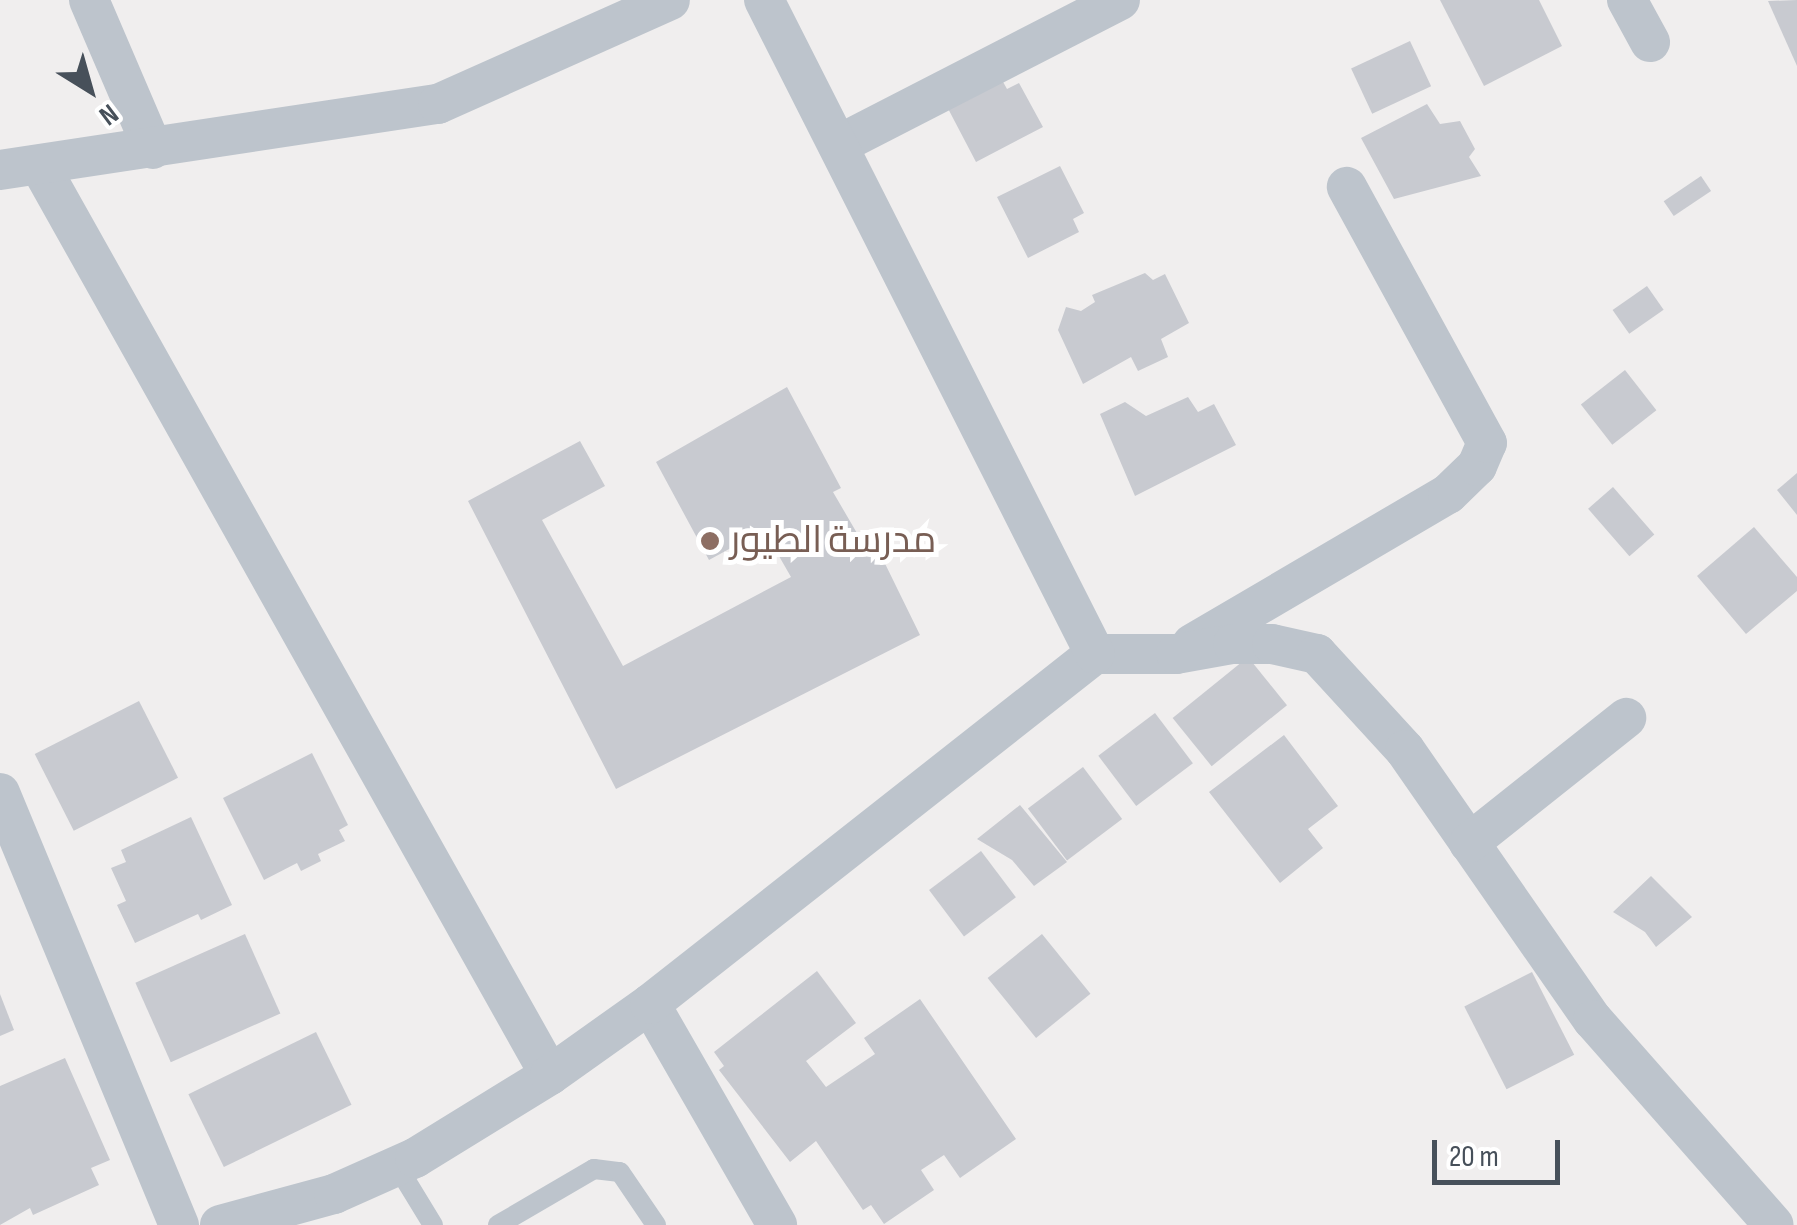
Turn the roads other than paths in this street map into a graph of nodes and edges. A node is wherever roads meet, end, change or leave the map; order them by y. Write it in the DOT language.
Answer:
graph roads {
  1 [pos="89,0"];
  2 [pos="670,0"];
  3 [pos="764,0"];
  4 [pos="1120,0"];
  5 [pos="1627,0"];
  6 [pos="1650,42"];
  7 [pos="838,145"];
  8 [pos="154,149"];
  9 [pos="40,166"];
  10 [pos="0,170"];
  11 [pos="1347,187"];
  12 [pos="1095,654"];
  13 [pos="1176,654"];
  14 [pos="1626,718"];
  15 [pos="0,793"];
  16 [pos="1469,842"];
  17 [pos="650,1004"];
  18 [pos="550,1074"];
  19 [pos="397,1166"];
  20 [pos="233,1223"];
  21 [pos="179,1225"];
  22 [pos="433,1225"];
  23 [pos="498,1225"];
  24 [pos="656,1225"];
  25 [pos="777,1225"];
  26 [pos="1774,1225"];
  1 -- 8 [label="street"];
  2 -- 8 [label="street"];
  3 -- 7 [label="street"];
  4 -- 7 [label="street"];
  5 -- 6 [label="street"];
  7 -- 12 [label="street"];
  8 -- 9 [label="street"];
  9 -- 10 [label="street"];
  9 -- 18 [label="street"];
  11 -- 13 [label="street"];
  12 -- 13 [label="street"];
  12 -- 17 [label="street"];
  13 -- 16 [label="street"];
  14 -- 16 [label="street"];
  15 -- 21 [label="street"];
  16 -- 26 [label="street"];
  17 -- 18 [label="street"];
  17 -- 25 [label="street"];
  18 -- 19 [label="street"];
  19 -- 20 [label="street"];
  19 -- 22 [label="lane"];
  23 -- 24 [label="lane"];
}
